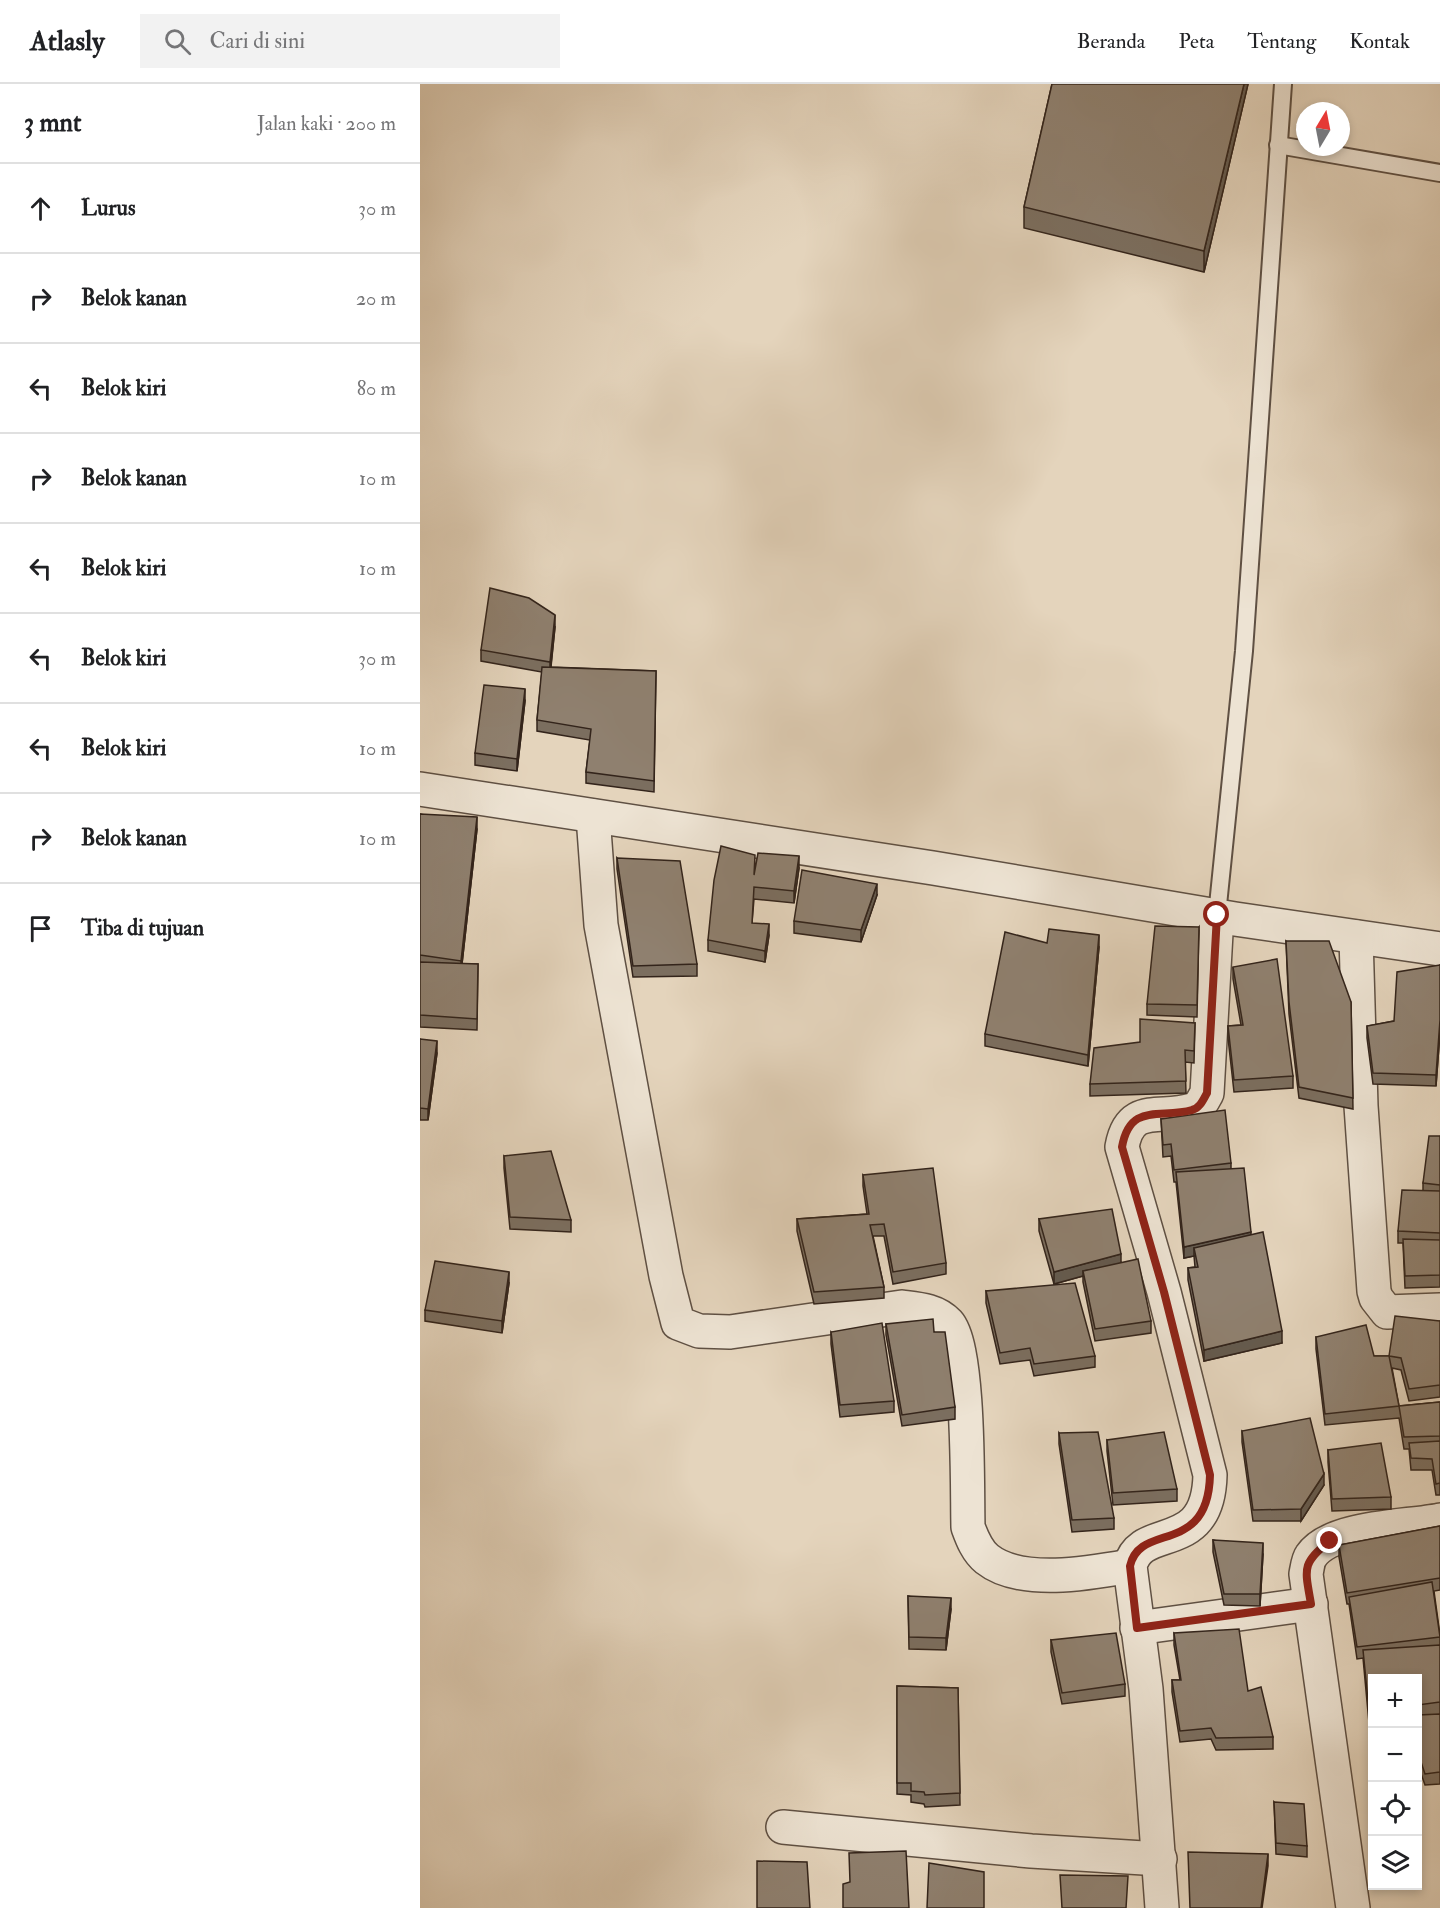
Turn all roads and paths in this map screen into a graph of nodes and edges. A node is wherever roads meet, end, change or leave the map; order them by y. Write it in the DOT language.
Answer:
graph roads {
  1 [pos="1283,84"];
  2 [pos="1278,145"];
  3 [pos="1440,173"];
  4 [pos="420,789"];
  5 [pos="593,816"];
  6 [pos="1217,915"];
  7 [pos="1356,937"];
  8 [pos="1440,949"];
  9 [pos="1440,1310"];
  10 [pos="1440,1520"];
  11 [pos="1130,1566"];
  12 [pos="1311,1604"];
  13 [pos="1137,1628"];
  14 [pos="783,1827"];
  15 [pos="1160,1858"];
  16 [pos="1162,1908"];
  17 [pos="1353,1908"];
  1 -- 2 [label="lane"];
  2 -- 3 [label="lane"];
  2 -- 6 [label="lane"];
  4 -- 5 [label="street"];
  5 -- 6 [label="street"];
  5 -- 11 [label="street"];
  6 -- 7 [label="street"];
  6 -- 11 [label="street"];
  7 -- 8 [label="street"];
  7 -- 9 [label="street"];
  10 -- 12 [label="street"];
  11 -- 13 [label="street"];
  12 -- 13 [label="street"];
  12 -- 17 [label="street"];
  13 -- 15 [label="street"];
  14 -- 15 [label="street"];
  15 -- 16 [label="street"];
}
